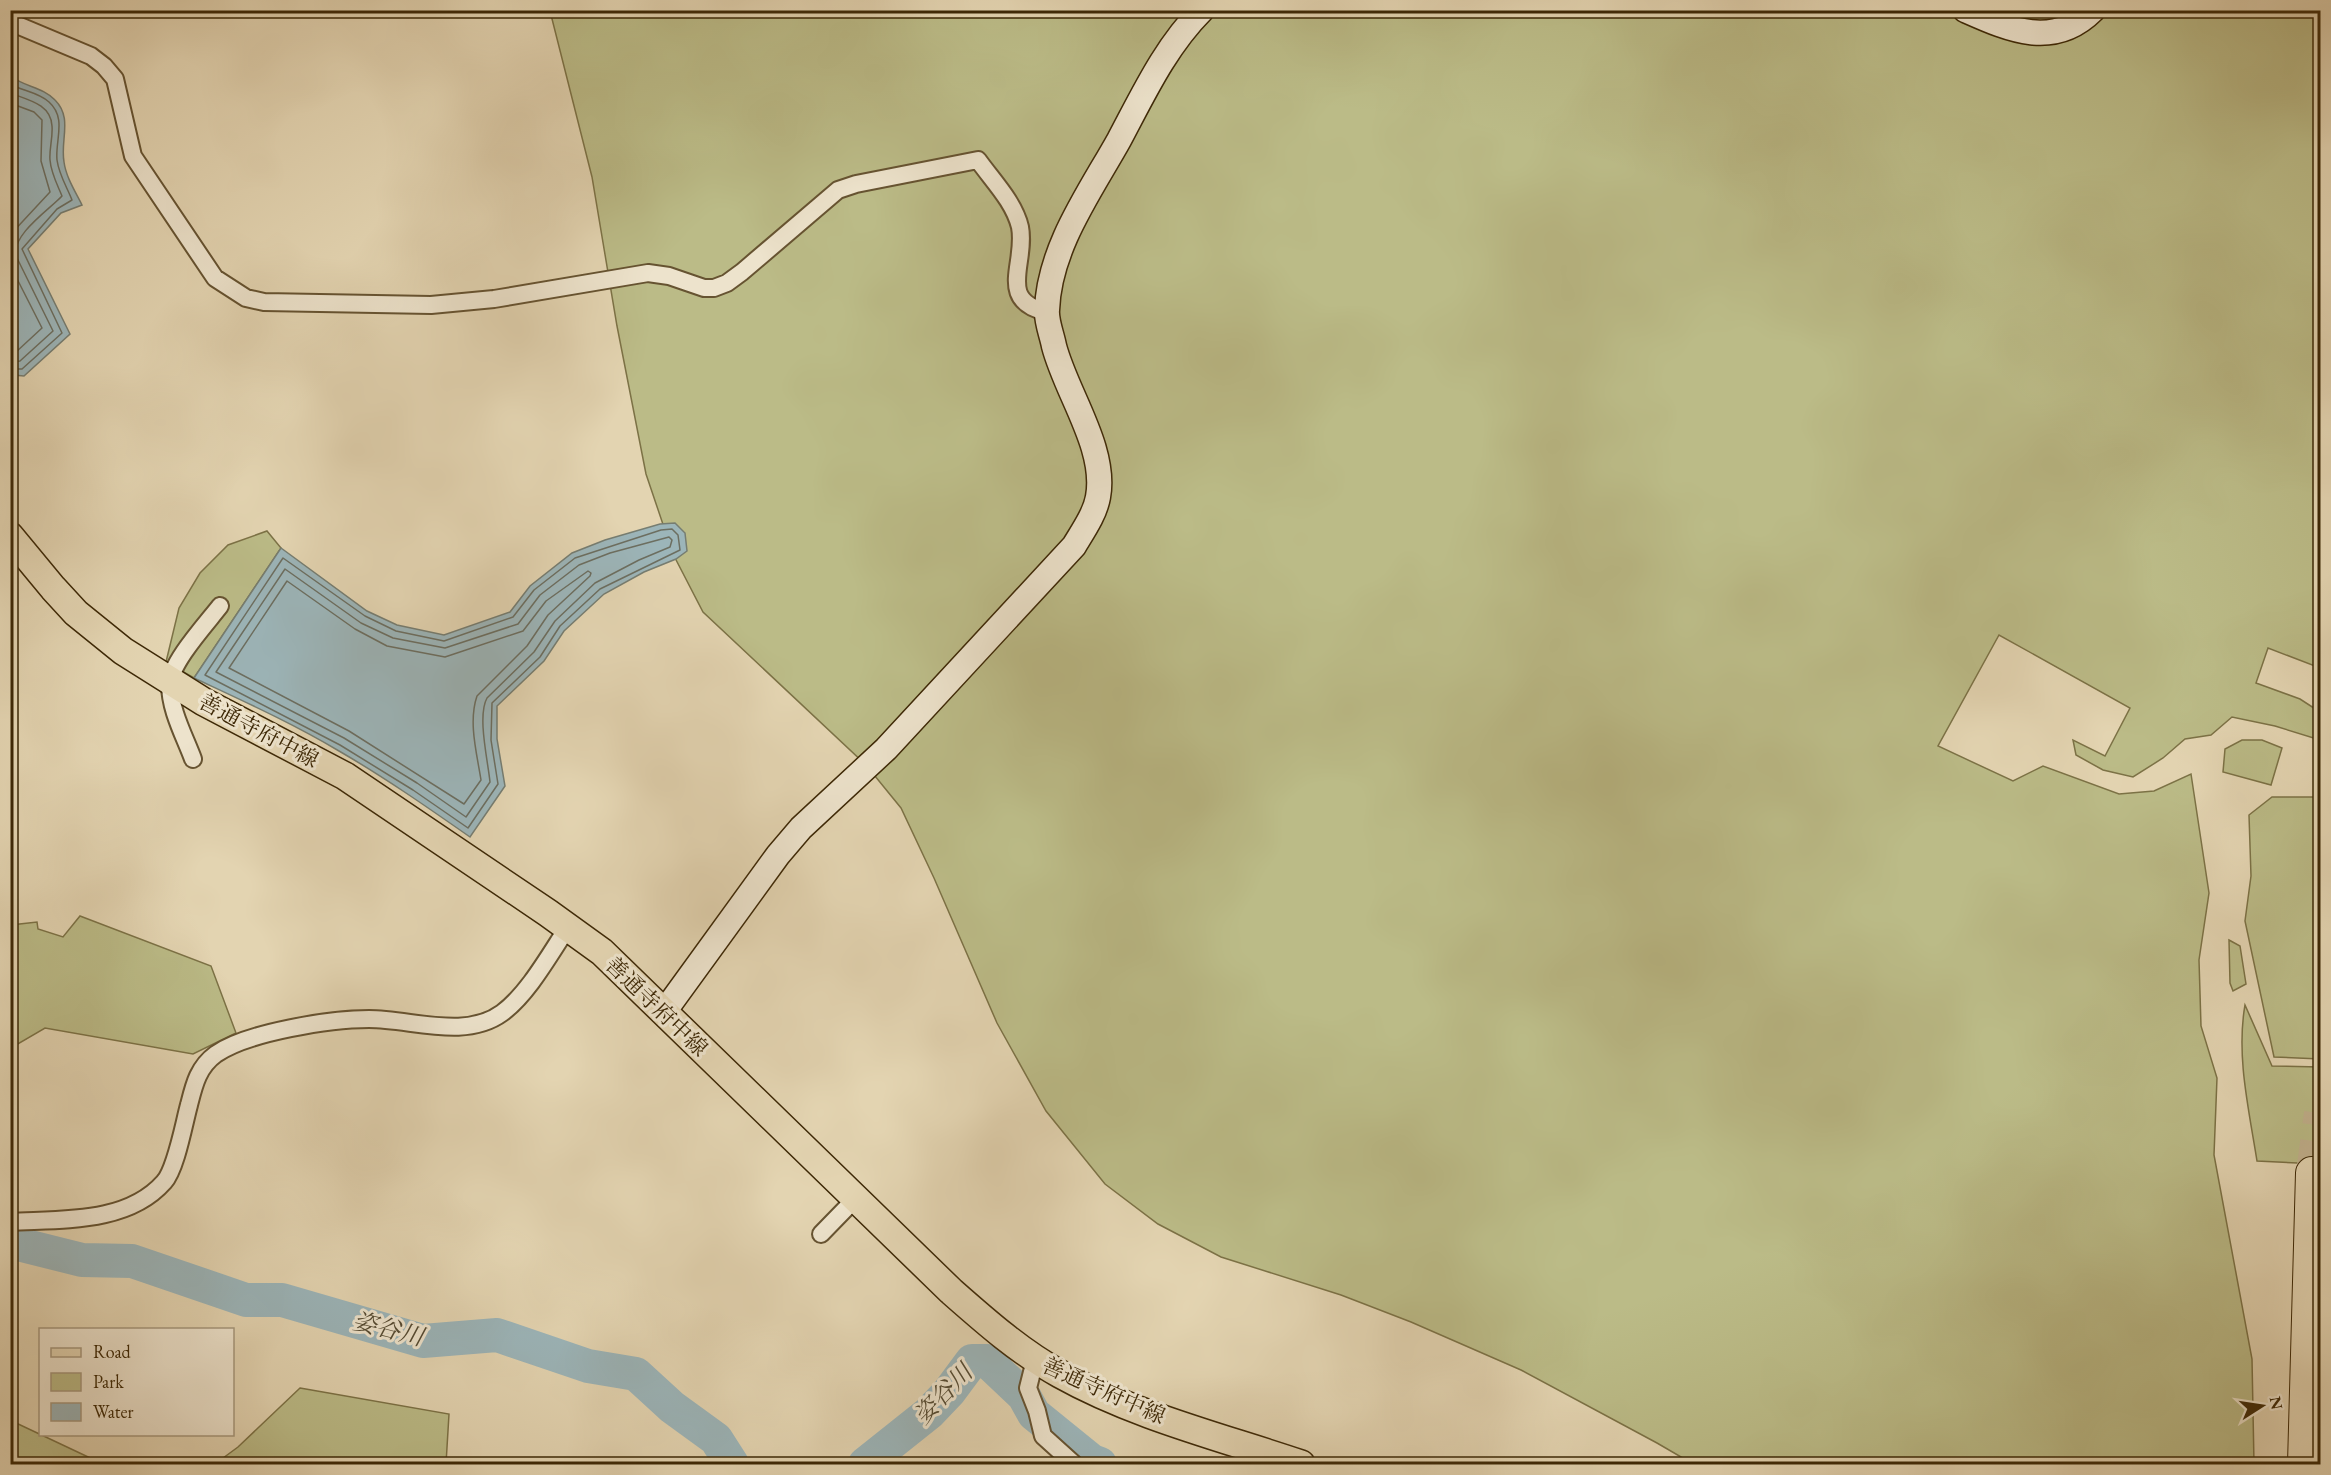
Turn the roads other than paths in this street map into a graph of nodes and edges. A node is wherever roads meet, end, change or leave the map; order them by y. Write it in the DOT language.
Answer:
graph roads {
  1 [pos="1202,10"];
  2 [pos="1965,10"];
  3 [pos="2092,10"];
  4 [pos="10,22"];
  5 [pos="1046,312"];
  6 [pos="10,536"];
  7 [pos="220,606"];
  8 [pos="170,681"];
  9 [pos="193,759"];
  10 [pos="568,927"];
  11 [pos="664,1012"];
  12 [pos="2313,1173"];
  13 [pos="856,1198"];
  14 [pos="10,1222"];
  15 [pos="821,1234"];
  16 [pos="1035,1360"];
  17 [pos="1074,1464"];
  18 [pos="1301,1464"];
  19 [pos="2304,1464"];
  1 -- 5 [label="street"];
  2 -- 3 [label="street"];
  4 -- 5 [label="street"];
  5 -- 11 [label="street"];
  6 -- 8 [label="main road, 善通寺府中線"];
  7 -- 8 [label="street"];
  8 -- 9 [label="street"];
  8 -- 10 [label="main road, 善通寺府中線"];
  10 -- 11 [label="main road, 善通寺府中線"];
  10 -- 14 [label="street"];
  11 -- 13 [label="main road, 善通寺府中線"];
  12 -- 19 [label="highway"];
  13 -- 15 [label="street"];
  13 -- 16 [label="main road, 善通寺府中線"];
  16 -- 17 [label="street"];
  16 -- 18 [label="main road, 善通寺府中線"];
}
